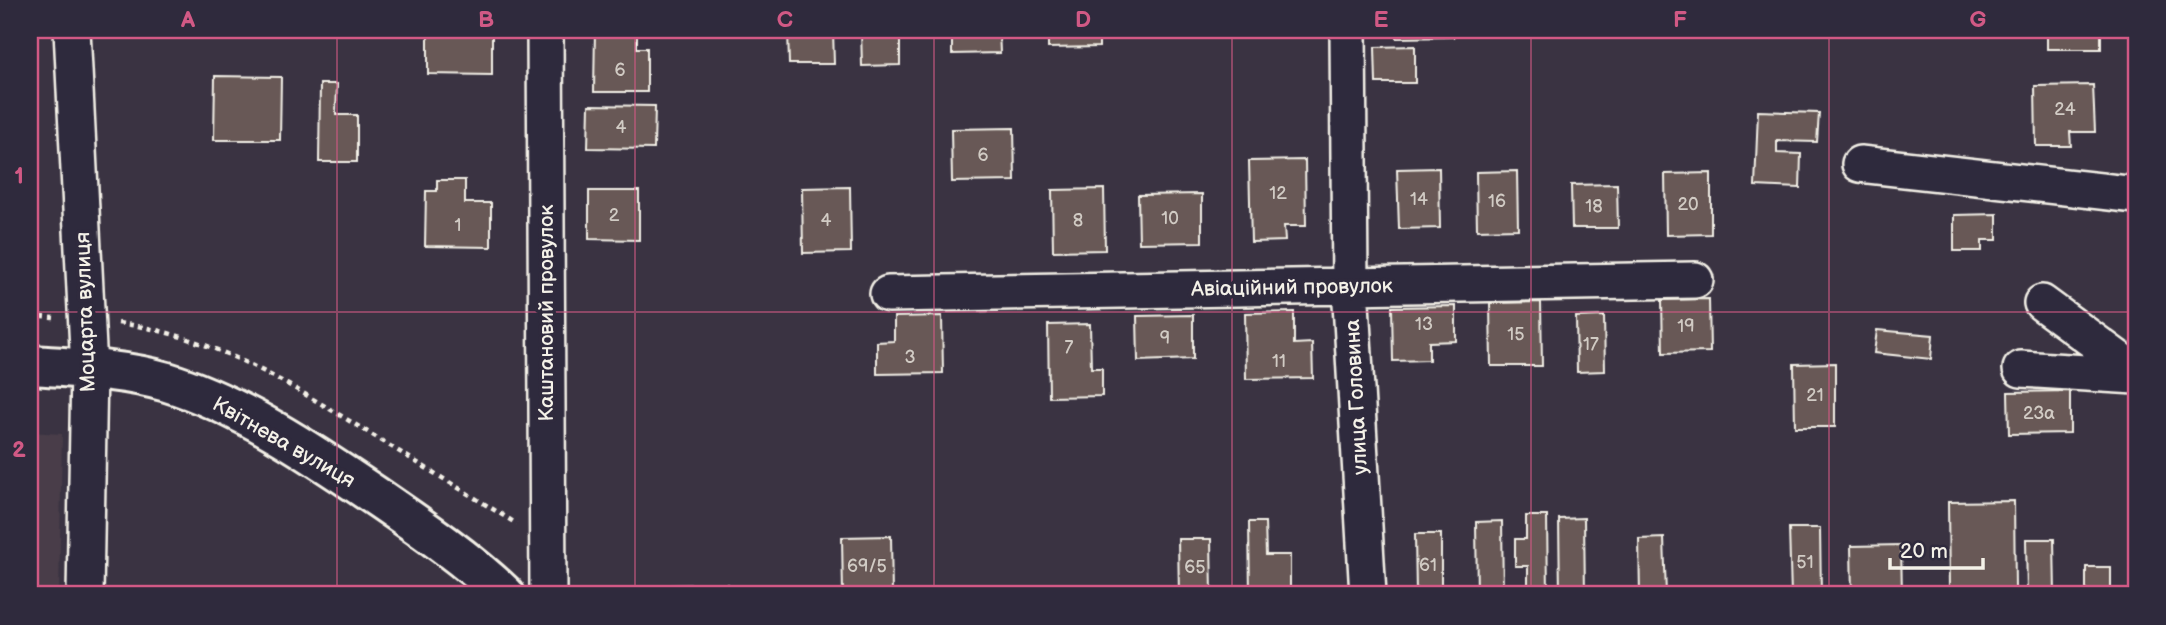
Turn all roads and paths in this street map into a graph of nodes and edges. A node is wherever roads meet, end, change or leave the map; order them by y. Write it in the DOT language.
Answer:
graph roads {
  1 [pos="72,30"];
  2 [pos="545,30"];
  3 [pos="1348,30"];
  4 [pos="1860,164"];
  5 [pos="2136,195"];
  6 [pos="1695,280"];
  7 [pos="1350,286"];
  8 [pos="888,294"];
  9 [pos="2042,303"];
  10 [pos="30,316"];
  11 [pos="86,320"];
  12 [pos="40,327"];
  13 [pos="30,365"];
  14 [pos="89,369"];
  15 [pos="2021,369"];
  16 [pos="2136,374"];
  17 [pos="547,543"];
  18 [pos="85,595"];
  19 [pos="505,595"];
  20 [pos="548,595"];
  21 [pos="1368,595"];
  1 -- 11 [label="street, Моцарта вулиця"];
  2 -- 17 [label="street, Каштановий провулок"];
  3 -- 7 [label="street, улица Головина"];
  4 -- 5 [label="street"];
  6 -- 7 [label="street, Авіаційний провулок"];
  7 -- 8 [label="street, Авіаційний провулок"];
  7 -- 21 [label="street, улица Головина"];
  9 -- 16 [label="street"];
  10 -- 12 [label="path"];
  11 -- 14 [label="street, Моцарта вулиця"];
  11 -- 17 [label="path"];
  13 -- 14 [label="main road, Квітнева вулиця"];
  14 -- 18 [label="street, Моцарта вулиця"];
  14 -- 19 [label="main road, Квітнева вулиця"];
  15 -- 16 [label="street"];
  17 -- 20 [label="street, Каштановий провулок"];
}
